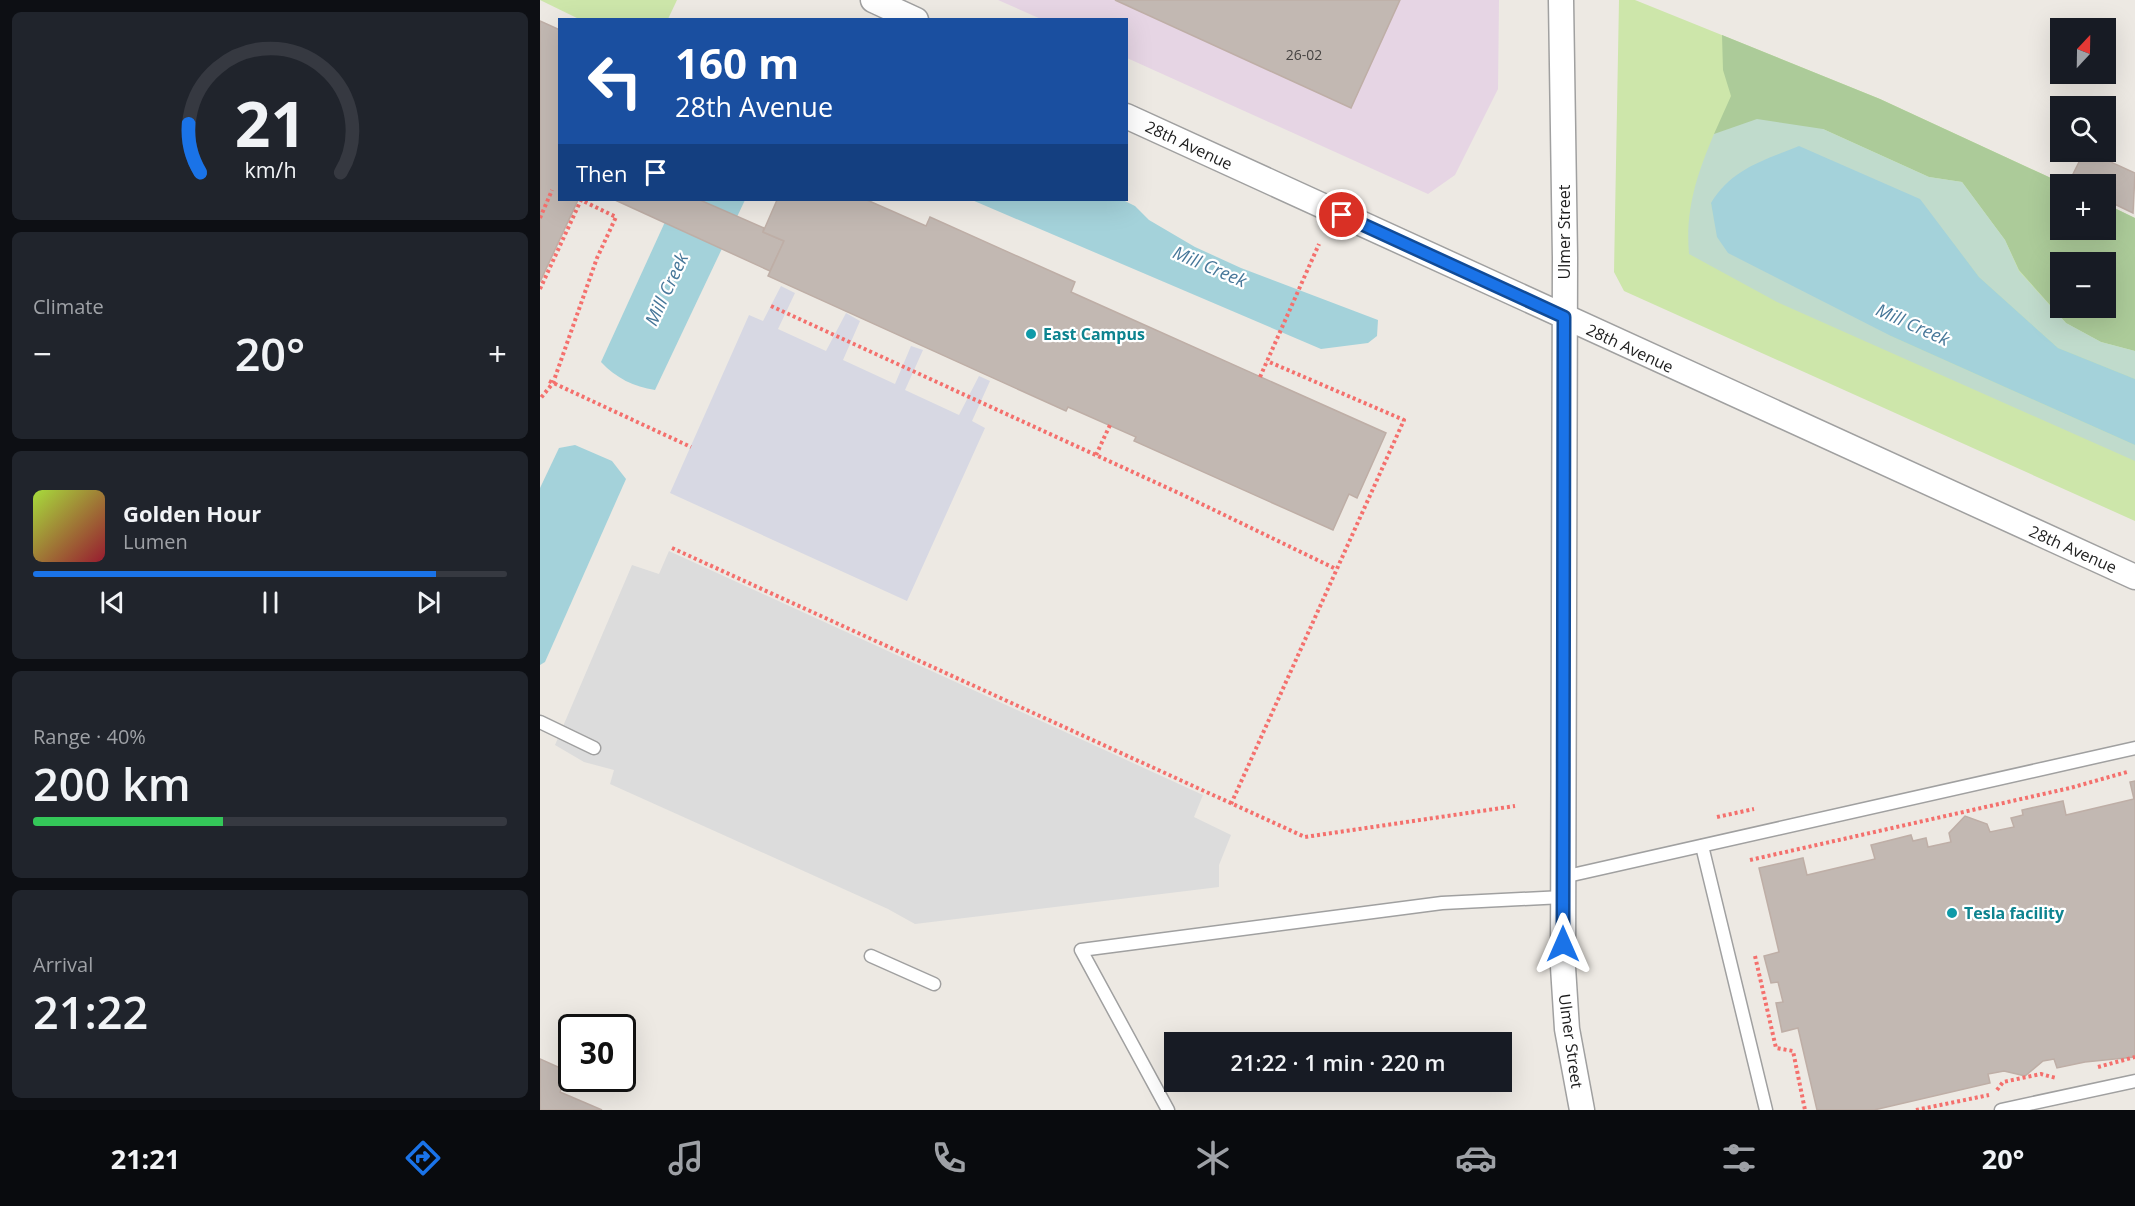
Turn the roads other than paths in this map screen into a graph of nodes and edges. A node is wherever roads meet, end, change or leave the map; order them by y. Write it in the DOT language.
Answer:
graph roads {
  1 [pos="873,0"];
  2 [pos="1561,0"];
  3 [pos="911,18"];
  4 [pos="1128,117"];
  5 [pos="1564,317"];
  6 [pos="2135,577"];
  7 [pos="540,722"];
  8 [pos="594,748"];
  9 [pos="2135,748"];
  10 [pos="1702,846"];
  11 [pos="1563,887"];
  12 [pos="871,956"];
  13 [pos="934,984"];
  14 [pos="2135,1081"];
  15 [pos="1168,1110"];
  16 [pos="1582,1110"];
  17 [pos="1766,1110"];
  18 [pos="2001,1110"];
  1 -- 3 [label="street"];
  2 -- 5 [label="street, Ulmer Street"];
  4 -- 5 [label="street, 28th Avenue"];
  5 -- 6 [label="street, 28th Avenue"];
  5 -- 11 [label="street, Ulmer Street"];
  7 -- 8 [label="lane"];
  9 -- 10 [label="lane"];
  10 -- 11 [label="lane"];
  10 -- 17 [label="lane"];
  11 -- 15 [label="lane"];
  11 -- 16 [label="street, Ulmer Street"];
  12 -- 13 [label="lane"];
  14 -- 18 [label="lane"];
}
